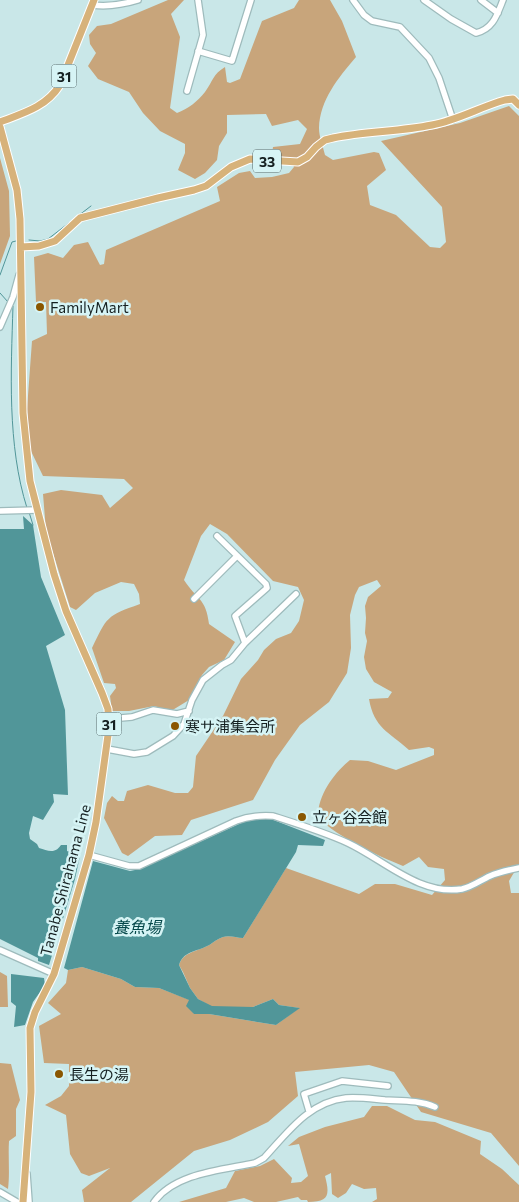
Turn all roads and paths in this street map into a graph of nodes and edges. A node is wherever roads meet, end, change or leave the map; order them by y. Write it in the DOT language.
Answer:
graph roads {
  1 [pos="138,0"];
  2 [pos="198,0"];
  3 [pos="251,0"];
  4 [pos="353,0"];
  5 [pos="424,0"];
  6 [pos="480,0"];
  7 [pos="503,0"];
  8 [pos="93,3"];
  9 [pos="498,13"];
  10 [pos="198,51"];
  11 [pos="187,91"];
  12 [pos="519,105"];
  13 [pos="453,120"];
  14 [pos="0,122"];
  15 [pos="0,127"];
  16 [pos="21,248"];
  17 [pos="21,270"];
  18 [pos="0,327"];
  19 [pos="34,510"];
  20 [pos="0,511"];
  21 [pos="217,536"];
  22 [pos="237,556"];
  23 [pos="296,594"];
  24 [pos="194,599"];
  25 [pos="245,643"];
  26 [pos="189,712"];
  27 [pos="109,720"];
  28 [pos="107,749"];
  29 [pos="89,855"];
  30 [pos="519,868"];
  31 [pos="0,950"];
  32 [pos="54,974"];
  33 [pos="388,1086"];
  34 [pos="435,1107"];
  35 [pos="309,1111"];
  36 [pos="27,1167"];
  37 [pos="0,1192"];
  38 [pos="17,1202"];
  39 [pos="23,1202"];
  40 [pos="29,1202"];
  41 [pos="154,1202"];
  1 -- 8 [label="street"];
  2 -- 10 [label="street"];
  3 -- 10 [label="street"];
  4 -- 13 [label="street"];
  5 -- 9 [label="street"];
  6 -- 9 [label="street"];
  7 -- 9 [label="street"];
  8 -- 14 [label="main road, 31"];
  10 -- 11 [label="street"];
  12 -- 13 [label="main road, 33"];
  13 -- 16 [label="main road, 33"];
  15 -- 16 [label="main road, Tanabe Shirahama Line / 31"];
  16 -- 17 [label="main road, Tanabe Shirahama Line / 31"];
  17 -- 18 [label="street"];
  17 -- 19 [label="main road, Tanabe Shirahama Line / 31"];
  19 -- 20 [label="street"];
  19 -- 27 [label="main road, Tanabe Shirahama Line / 31"];
  21 -- 22 [label="street"];
  22 -- 24 [label="street"];
  22 -- 25 [label="street"];
  23 -- 25 [label="street"];
  25 -- 26 [label="street"];
  26 -- 27 [label="street"];
  26 -- 28 [label="street"];
  27 -- 28 [label="main road, Tanabe Shirahama Line / 31"];
  28 -- 29 [label="main road, Tanabe Shirahama Line / 31"];
  29 -- 30 [label="street"];
  29 -- 32 [label="main road, Tanabe Shirahama Line / 31"];
  31 -- 32 [label="street"];
  32 -- 36 [label="main road, Tanabe Shirahama Line / 31"];
  33 -- 35 [label="street"];
  34 -- 35 [label="street"];
  35 -- 41 [label="street"];
  36 -- 39 [label="main road, Tanabe Shirahama Line / 31"];
  36 -- 40 [label="street"];
  37 -- 38 [label="street"];
}
